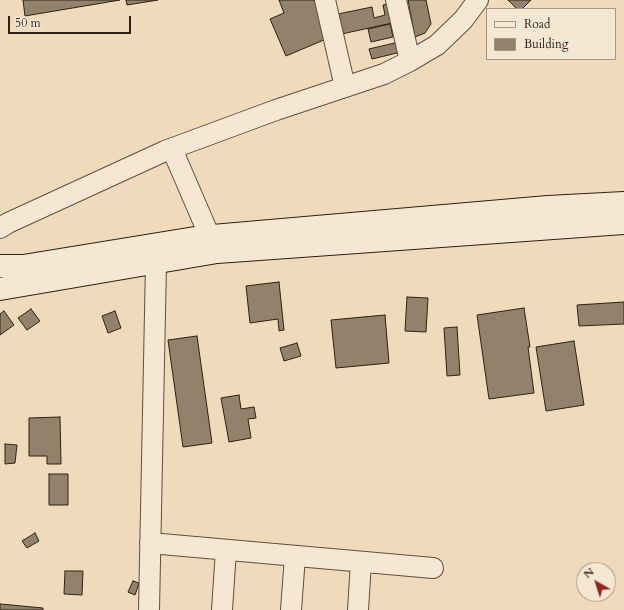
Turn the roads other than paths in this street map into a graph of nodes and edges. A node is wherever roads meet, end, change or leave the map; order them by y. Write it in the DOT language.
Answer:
graph roads {
  1 [pos="325,0"];
  2 [pos="396,0"];
  3 [pos="478,0"];
  4 [pos="410,61"];
  5 [pos="345,87"];
  6 [pos="172,149"];
  7 [pos="624,204"];
  8 [pos="624,224"];
  9 [pos="0,228"];
  10 [pos="213,244"];
  11 [pos="156,262"];
  12 [pos="0,266"];
  13 [pos="0,289"];
  14 [pos="150,543"];
  15 [pos="226,550"];
  16 [pos="295,556"];
  17 [pos="361,562"];
  18 [pos="433,568"];
  19 [pos="148,610"];
  20 [pos="222,610"];
  21 [pos="291,610"];
  22 [pos="358,610"];
  1 -- 5 [label="street"];
  2 -- 4 [label="street"];
  3 -- 4 [label="street"];
  4 -- 5 [label="street"];
  5 -- 6 [label="street"];
  6 -- 9 [label="street"];
  6 -- 10 [label="street"];
  7 -- 10 [label="main road"];
  8 -- 10 [label="main road"];
  10 -- 11 [label="main road"];
  10 -- 12 [label="main road"];
  11 -- 13 [label="main road"];
  11 -- 14 [label="street"];
  14 -- 15 [label="street"];
  14 -- 19 [label="street"];
  15 -- 16 [label="street"];
  15 -- 20 [label="street"];
  16 -- 17 [label="street"];
  16 -- 21 [label="street"];
  17 -- 18 [label="street"];
  17 -- 22 [label="street"];
}
